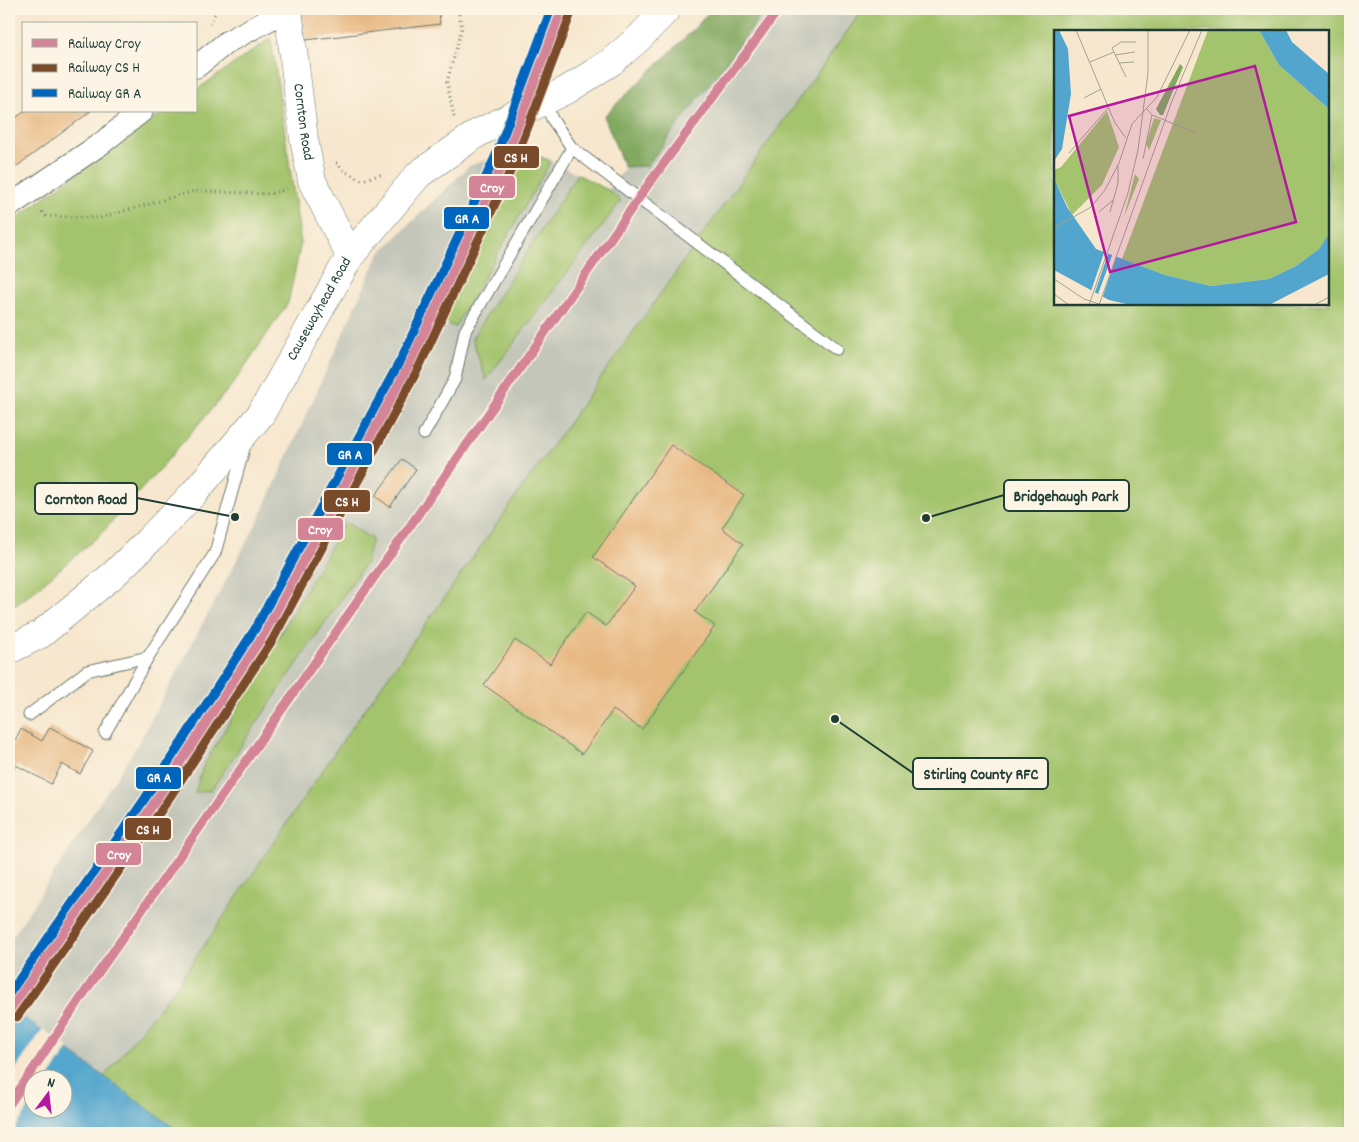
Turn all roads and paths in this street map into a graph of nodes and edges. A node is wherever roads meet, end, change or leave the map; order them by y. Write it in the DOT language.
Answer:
graph roads {
  1 [pos="458,9"];
  2 [pos="667,9"];
  3 [pos="288,11"];
  4 [pos="198,65"];
  5 [pos="545,100"];
  6 [pos="141,112"];
  7 [pos="455,120"];
  8 [pos="572,148"];
  9 [pos="312,181"];
  10 [pos="18,200"];
  11 [pos="350,256"];
  12 [pos="837,349"];
  13 [pos="250,426"];
  14 [pos="424,434"];
  15 [pos="9,650"];
  16 [pos="148,657"];
  17 [pos="29,715"];
  18 [pos="106,733"];
  1 -- 7 [label="path"];
  2 -- 5 [label="main road, Causewayhead Road"];
  3 -- 4 [label="street"];
  3 -- 9 [label="main road, Cornton Road"];
  5 -- 8 [label="lane"];
  5 -- 11 [label="main road, Causewayhead Road"];
  6 -- 10 [label="street"];
  8 -- 12 [label="lane"];
  8 -- 14 [label="lane"];
  9 -- 10 [label="path"];
  9 -- 11 [label="main road, Cornton Road"];
  11 -- 13 [label="main road, Causewayhead Road"];
  13 -- 15 [label="main road, Causewayhead Road"];
  13 -- 16 [label="lane"];
  16 -- 17 [label="lane"];
  16 -- 18 [label="lane"];
}
